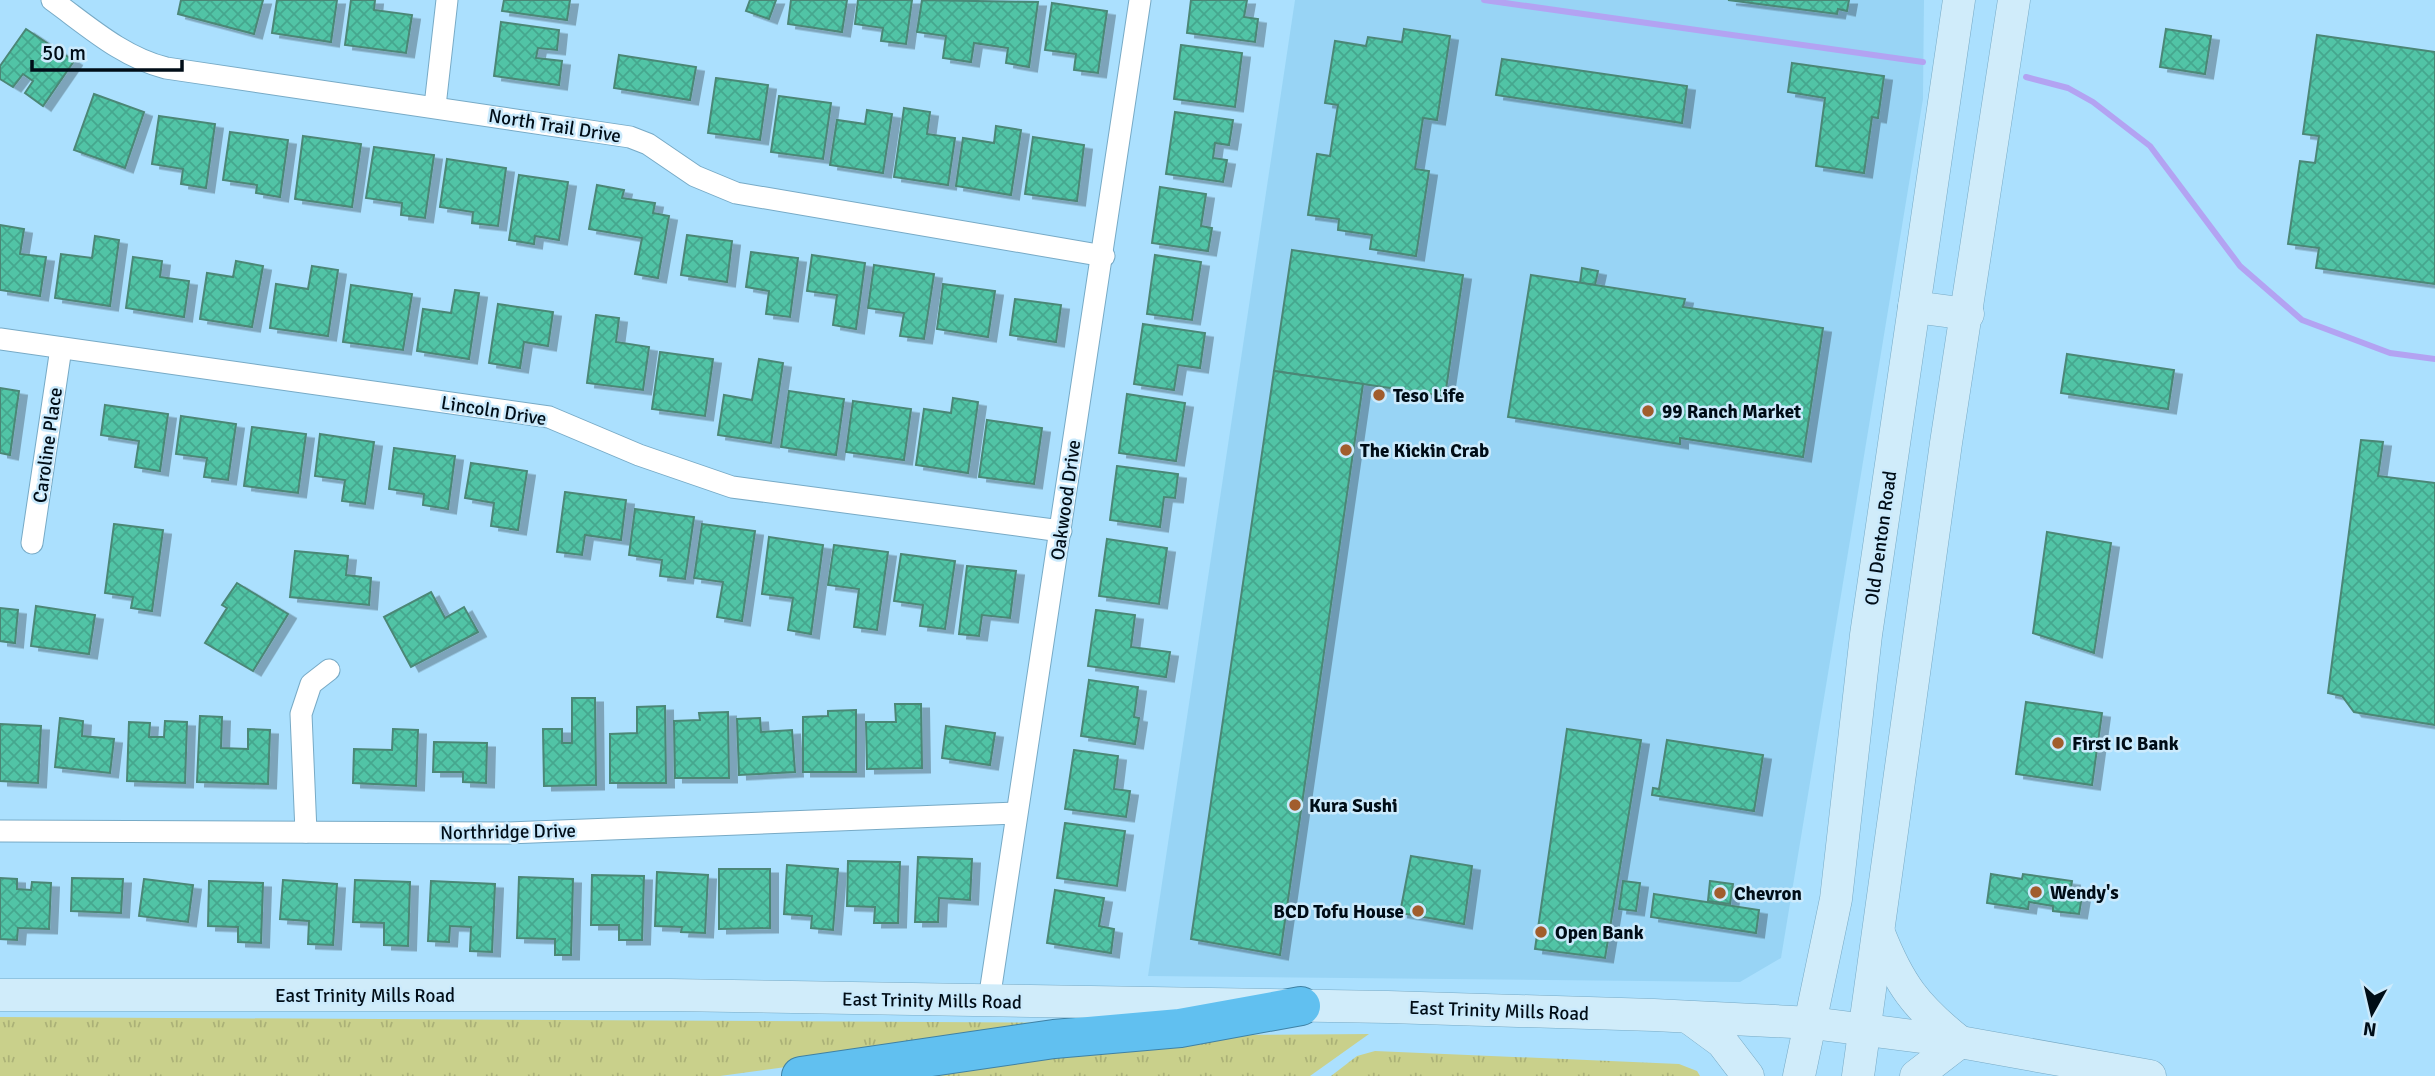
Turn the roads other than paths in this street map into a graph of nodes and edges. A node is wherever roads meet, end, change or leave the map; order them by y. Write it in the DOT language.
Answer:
graph roads {
  1 [pos="52,0"];
  2 [pos="447,0"];
  3 [pos="1140,0"];
  4 [pos="1959,0"];
  5 [pos="2014,0"];
  6 [pos="435,106"];
  7 [pos="1104,256"];
  8 [pos="1914,307"];
  9 [pos="1968,314"];
  10 [pos="0,339"];
  11 [pos="61,348"];
  12 [pos="1061,531"];
  13 [pos="32,543"];
  14 [pos="1866,635"];
  15 [pos="1917,643"];
  16 [pos="328,670"];
  17 [pos="1016,813"];
  18 [pos="0,831"];
  19 [pos="306,832"];
  20 [pos="1879,932"];
  21 [pos="0,995"];
  22 [pos="989,1000"];
  23 [pos="1301,1006"];
  24 [pos="1688,1017"];
  25 [pos="1812,1023"];
  26 [pos="1864,1031"];
  27 [pos="1960,1042"];
  28 [pos="801,1076"];
  29 [pos="1748,1076"];
  30 [pos="1799,1076"];
  31 [pos="1858,1076"];
  32 [pos="1916,1076"];
  33 [pos="2150,1076"];
  1 -- 6 [label="street, North Trail Drive"];
  2 -- 6 [label="street"];
  3 -- 7 [label="street, Oakwood Drive"];
  4 -- 8 [label="main road, Old Denton Road"];
  5 -- 9 [label="main road"];
  6 -- 7 [label="street, North Trail Drive"];
  7 -- 12 [label="street, Oakwood Drive"];
  8 -- 9 [label="main road"];
  8 -- 14 [label="main road, Old Denton Road"];
  9 -- 15 [label="main road"];
  10 -- 11 [label="street, Lincoln Drive"];
  11 -- 12 [label="street, Lincoln Drive"];
  11 -- 13 [label="street, Caroline Place"];
  12 -- 17 [label="street, Oakwood Drive"];
  14 -- 15 [label="main road"];
  14 -- 25 [label="main road, Old Denton Road"];
  15 -- 20 [label="main road"];
  16 -- 19 [label="street"];
  17 -- 19 [label="street, Northridge Drive"];
  17 -- 22 [label="street, Oakwood Drive"];
  18 -- 19 [label="street, Northridge Drive"];
  20 -- 26 [label="main road"];
  20 -- 27 [label="main road"];
  21 -- 22 [label="main road, East Trinity Mills Road"];
  22 -- 23 [label="main road, East Trinity Mills Road"];
  23 -- 24 [label="main road, East Trinity Mills Road"];
  23 -- 28 [label="highway"];
  24 -- 25 [label="main road, East Trinity Mills Road"];
  24 -- 29 [label="main road"];
  25 -- 26 [label="main road, East Trinity Mills Road"];
  25 -- 30 [label="main road, Old Denton Road"];
  26 -- 27 [label="main road, East Trinity Mills Road"];
  26 -- 31 [label="main road"];
  27 -- 32 [label="main road"];
  27 -- 33 [label="main road, East Trinity Mills Road"];
}
